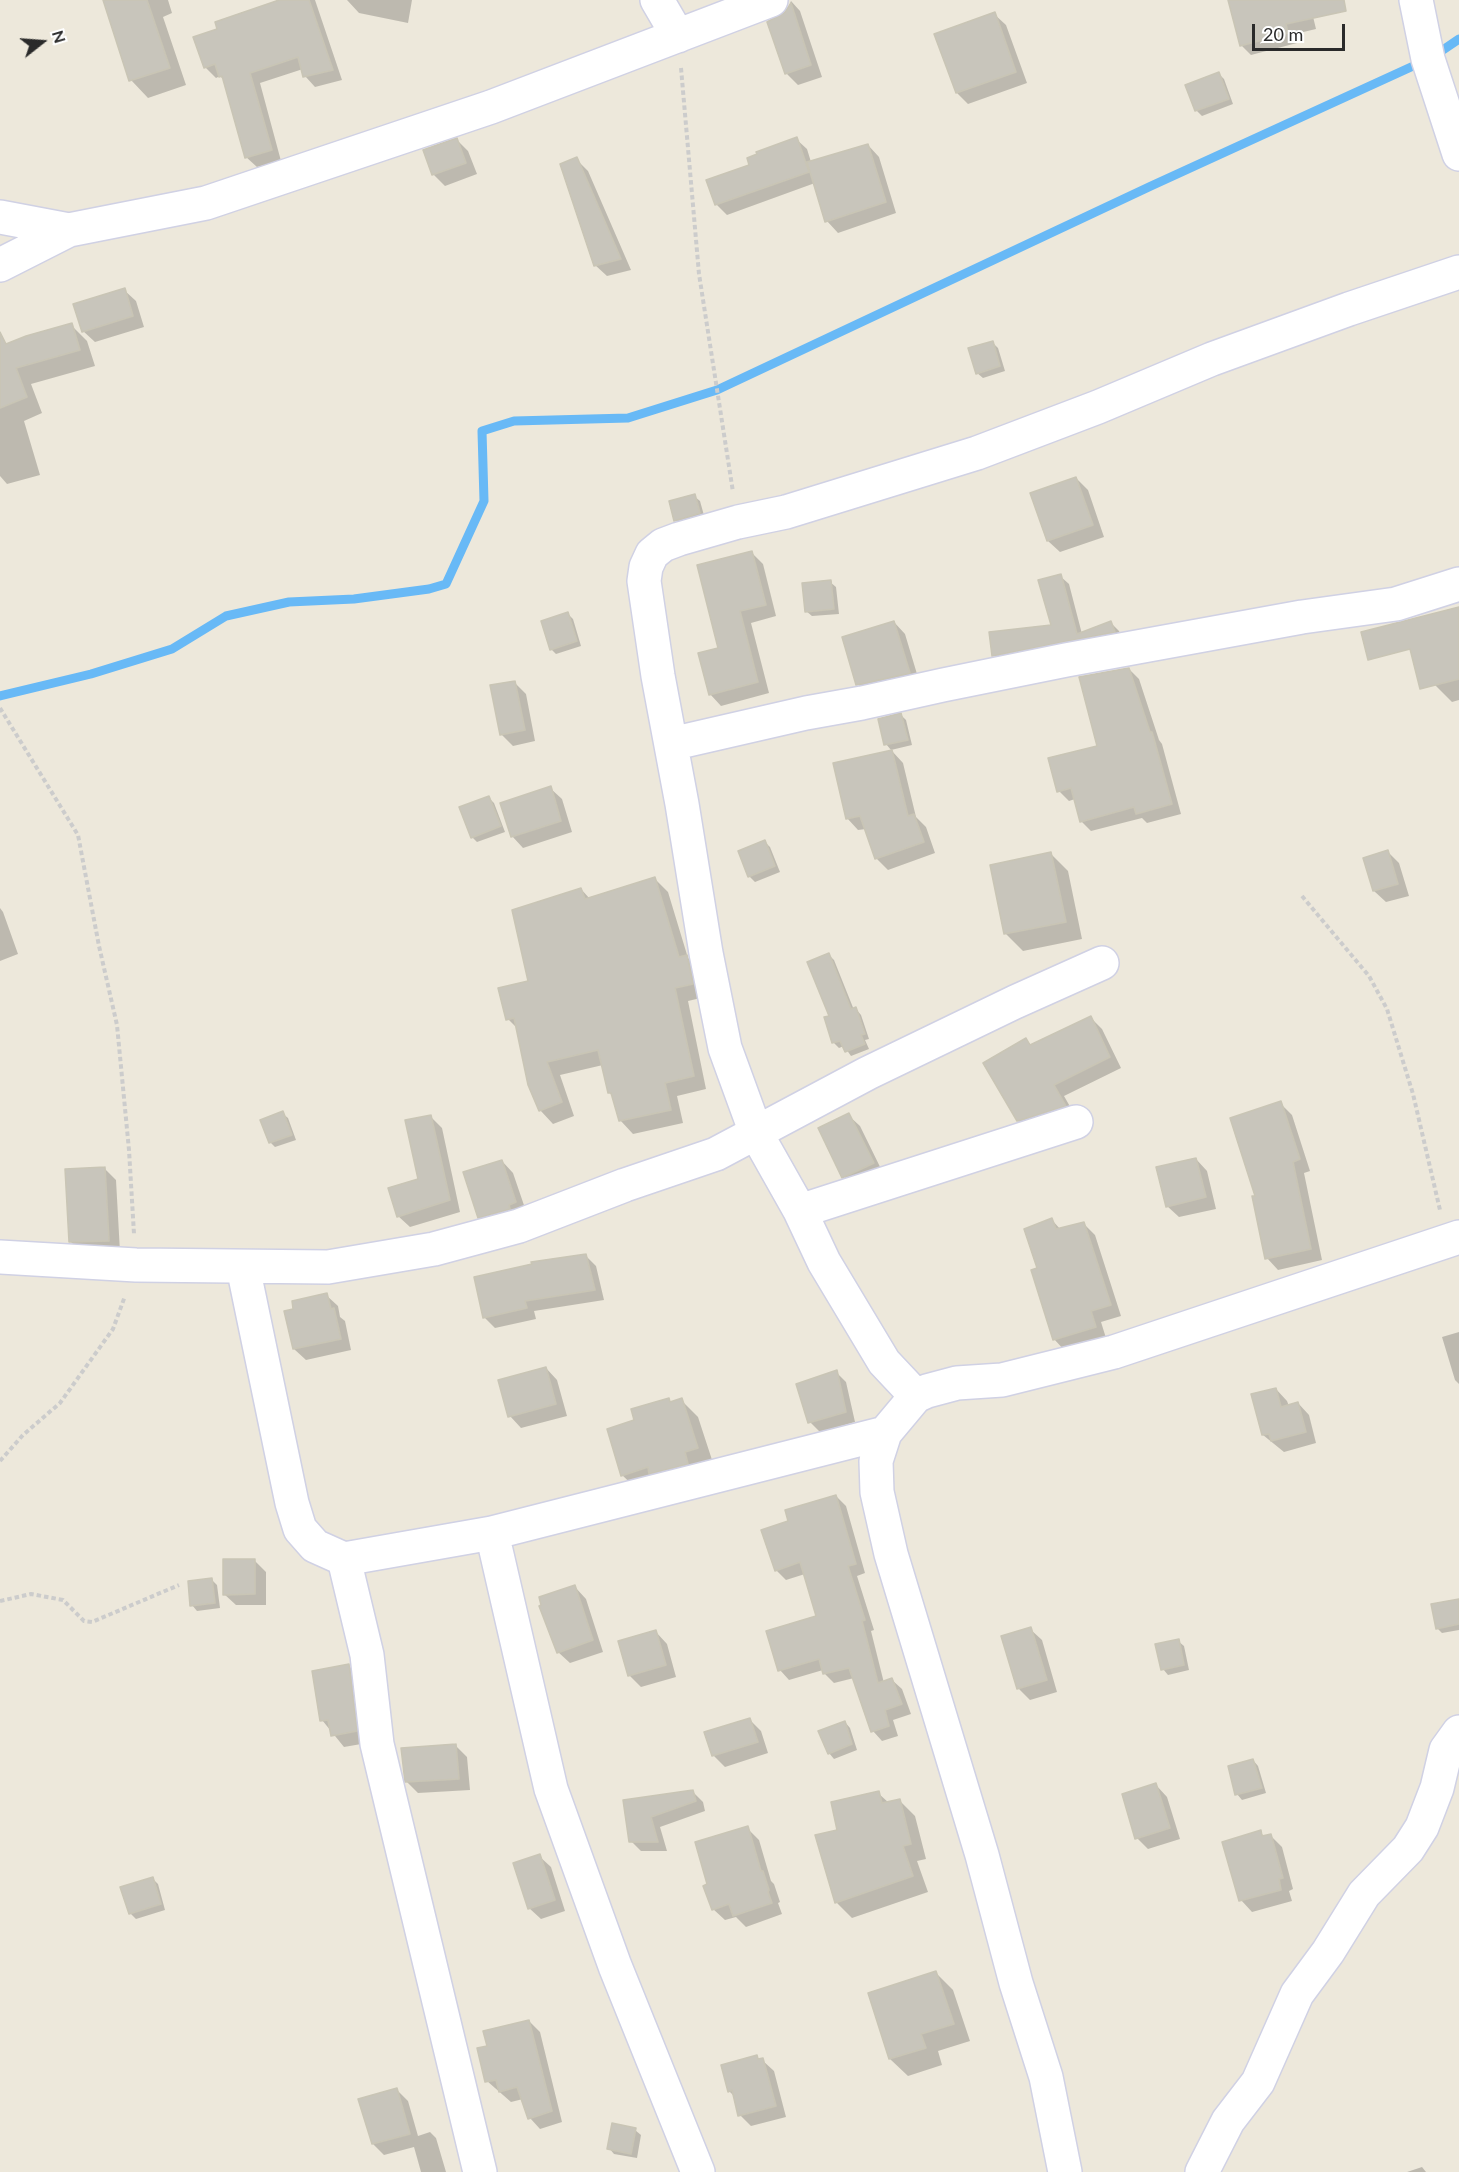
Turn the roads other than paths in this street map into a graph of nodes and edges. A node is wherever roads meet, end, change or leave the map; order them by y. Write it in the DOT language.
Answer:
graph roads {
  1 [pos="657,0"];
  2 [pos="771,0"];
  3 [pos="1416,0"];
  4 [pos="678,36"];
  5 [pos="1459,154"];
  6 [pos="0,217"];
  7 [pos="69,230"];
  8 [pos="0,265"];
  9 [pos="1459,272"];
  10 [pos="1459,584"];
  11 [pos="671,744"];
  12 [pos="1102,963"];
  13 [pos="1076,1122"];
  14 [pos="756,1133"];
  15 [pos="800,1210"];
  16 [pos="1453,1239"];
  17 [pos="0,1257"];
  18 [pos="243,1267"];
  19 [pos="916,1396"];
  20 [pos="885,1433"];
  21 [pos="492,1533"];
  22 [pos="344,1559"];
  23 [pos="1459,1732"];
  24 [pos="480,2172"];
  25 [pos="698,2172"];
  26 [pos="1065,2172"];
  27 [pos="1202,2172"];
  1 -- 4 [label="street"];
  2 -- 4 [label="street"];
  3 -- 5 [label="street"];
  4 -- 7 [label="street"];
  6 -- 7 [label="street"];
  7 -- 8 [label="street"];
  9 -- 11 [label="street"];
  10 -- 11 [label="street"];
  11 -- 14 [label="street"];
  12 -- 14 [label="street"];
  13 -- 15 [label="street"];
  14 -- 15 [label="street"];
  14 -- 18 [label="street"];
  15 -- 19 [label="street"];
  16 -- 19 [label="street"];
  17 -- 18 [label="street"];
  18 -- 22 [label="street"];
  19 -- 20 [label="street"];
  20 -- 21 [label="street"];
  20 -- 26 [label="street"];
  21 -- 22 [label="street"];
  21 -- 25 [label="street"];
  22 -- 24 [label="street"];
  23 -- 27 [label="street"];
}
